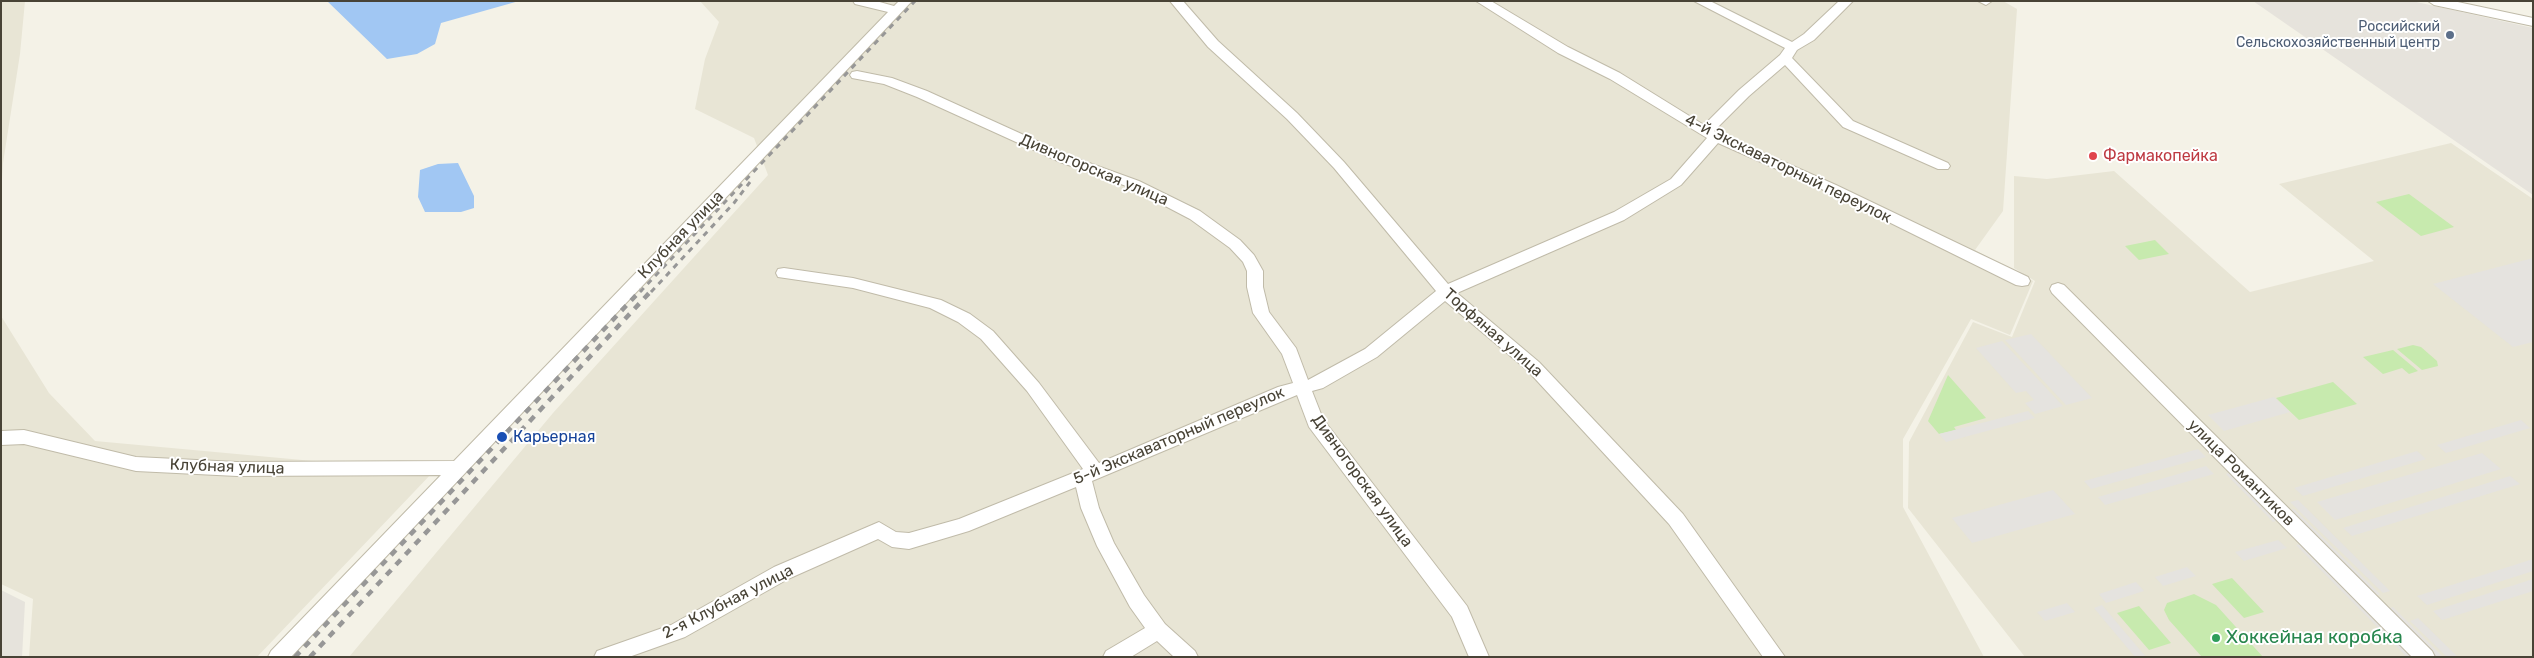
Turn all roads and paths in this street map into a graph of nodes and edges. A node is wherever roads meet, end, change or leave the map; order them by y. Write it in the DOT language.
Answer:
graph roads {
  1 [pos="859,1"];
  2 [pos="1176,1"];
  3 [pos="1482,1"];
  4 [pos="1700,1"];
  5 [pos="1847,1"];
  6 [pos="2434,1"];
  7 [pos="2446,3"];
  8 [pos="901,6"];
  9 [pos="2533,22"];
  10 [pos="1789,53"];
  11 [pos="857,75"];
  12 [pos="1711,134"];
  13 [pos="1943,166"];
  14 [pos="784,273"];
  15 [pos="2022,281"];
  16 [pos="2058,289"];
  17 [pos="1445,292"];
  18 [pos="1303,387"];
  19 [pos="1,438"];
  20 [pos="457,468"];
  21 [pos="1088,473"];
  22 [pos="879,530"];
  23 [pos="1158,630"];
  24 [pos="278,657"];
  25 [pos="604,657"];
  26 [pos="1113,657"];
  27 [pos="1188,657"];
  28 [pos="1479,657"];
  29 [pos="1775,657"];
  30 [pos="2425,657"];
  1 -- 8 [label="street"];
  2 -- 17 [label="street, Торфяная улица"];
  3 -- 12 [label="street, 4-й Экскаваторный переулок"];
  4 -- 10 [label="street"];
  5 -- 10 [label="street, 5-й Экскаваторный переулок"];
  6 -- 7 [label="street"];
  7 -- 9 [label="street"];
  8 -- 20 [label="street, Клубная улица"];
  10 -- 12 [label="street, 5-й Экскаваторный переулок"];
  10 -- 13 [label="street"];
  11 -- 18 [label="street, Дивногорская улица"];
  12 -- 15 [label="street, 4-й Экскаваторный переулок"];
  12 -- 17 [label="street, 5-й Экскаваторный переулок"];
  14 -- 21 [label="street"];
  16 -- 30 [label="street, улица Романтиков"];
  17 -- 18 [label="street, 5-й Экскаваторный переулок"];
  17 -- 29 [label="street, Торфяная улица"];
  18 -- 21 [label="street, 5-й Экскаваторный переулок"];
  18 -- 28 [label="street, Дивногорская улица"];
  19 -- 20 [label="street, Клубная улица"];
  20 -- 24 [label="street, Клубная улица"];
  21 -- 22 [label="street, 5-й Экскаваторный переулок"];
  21 -- 23 [label="street"];
  22 -- 25 [label="street, 2-я Клубная улица"];
  23 -- 26 [label="street"];
  23 -- 27 [label="street"];
}
